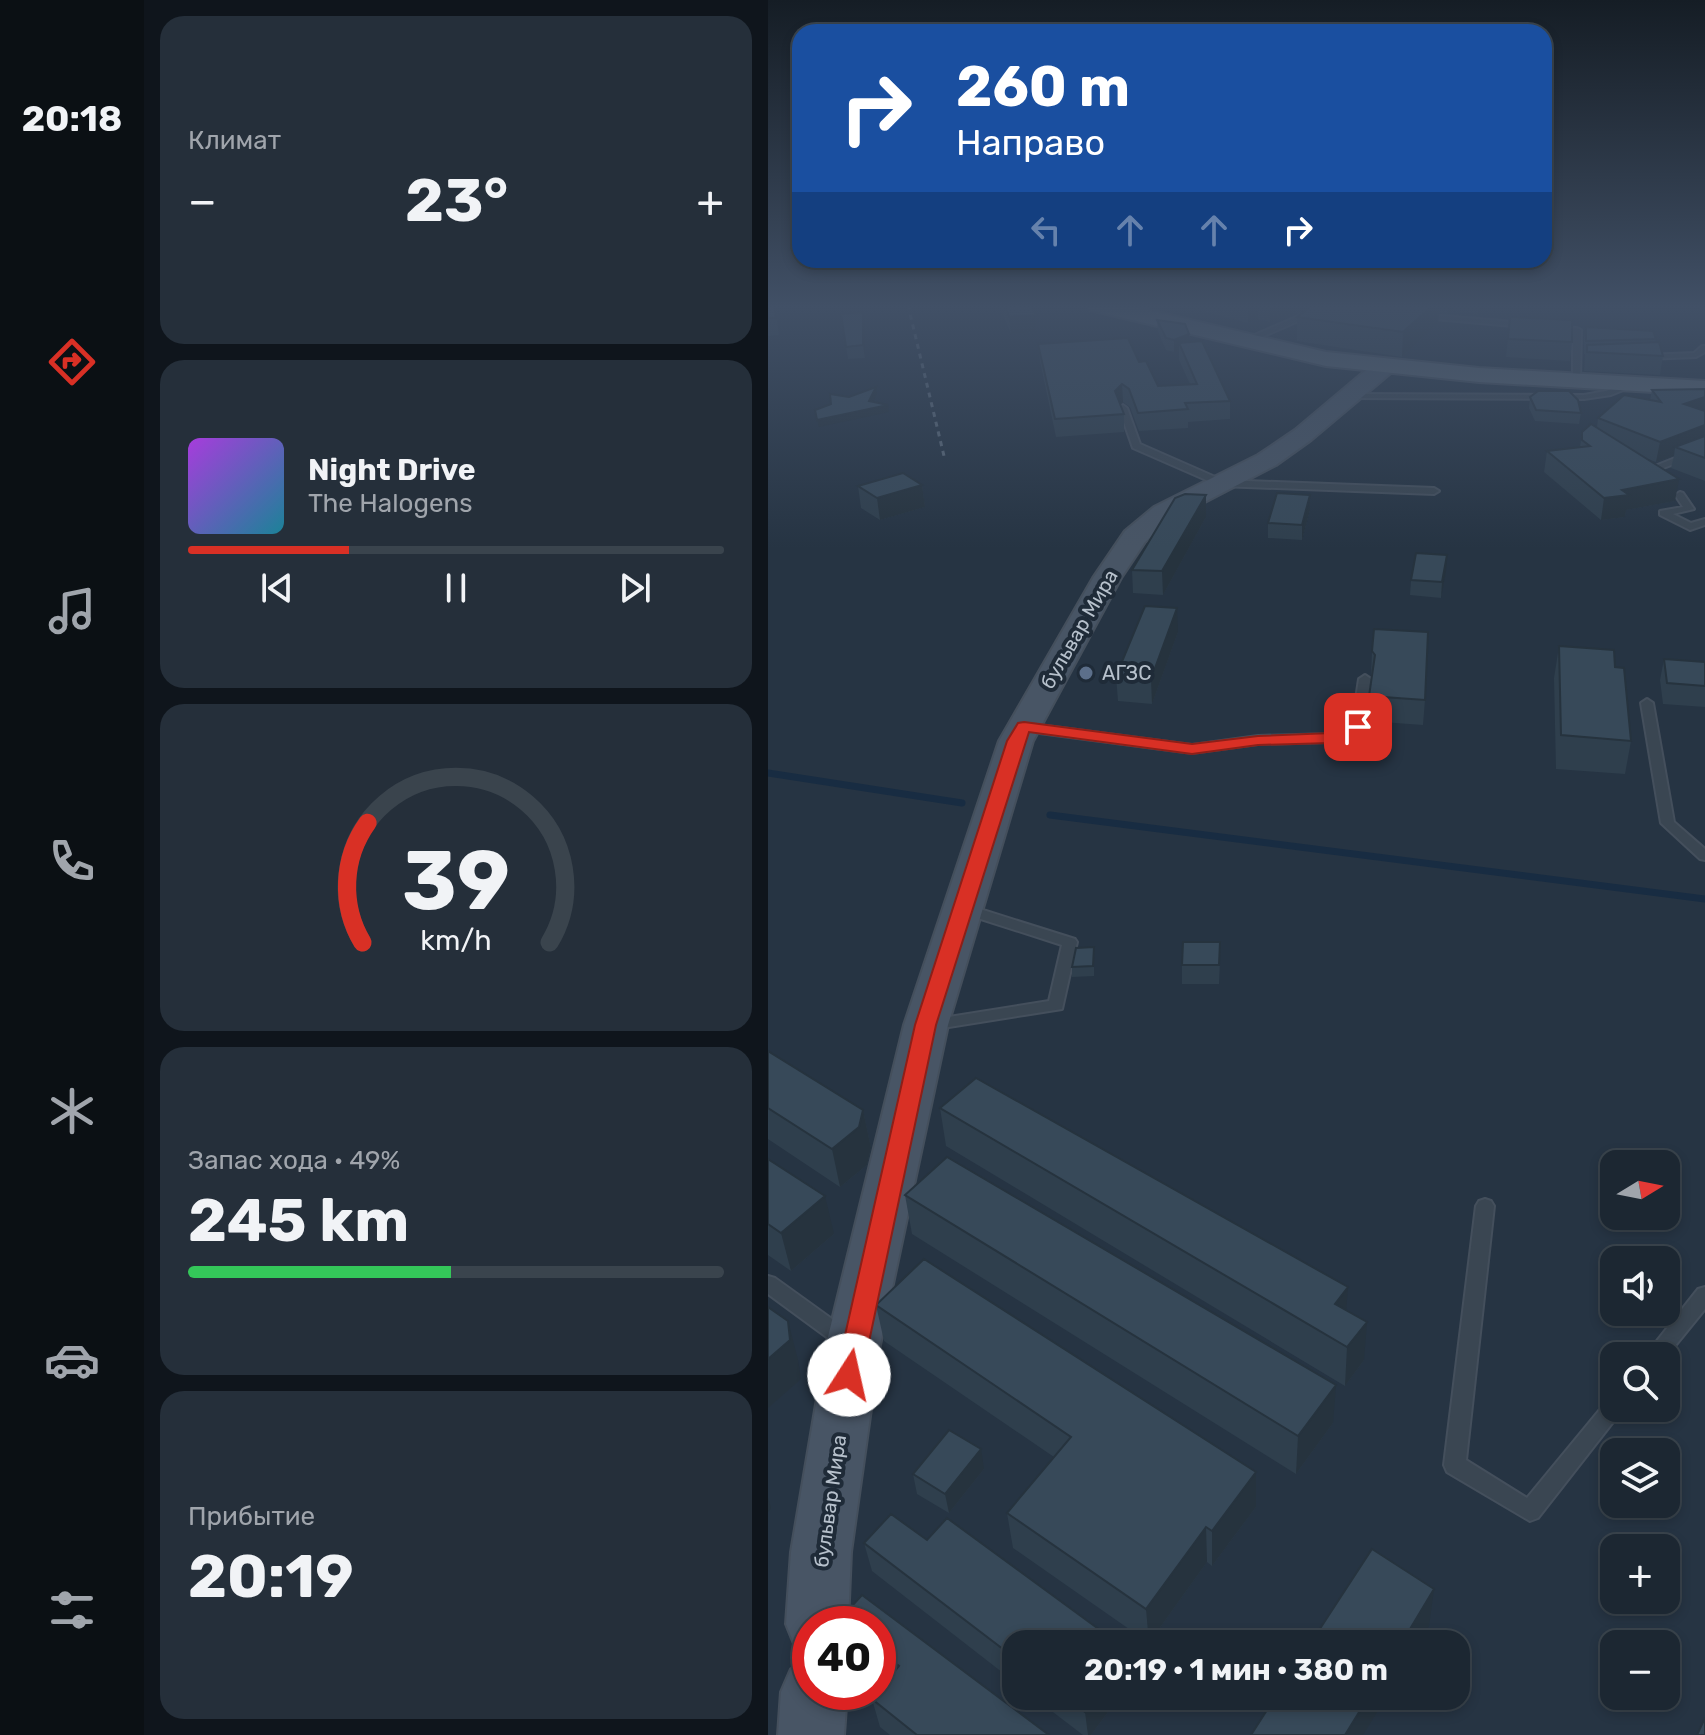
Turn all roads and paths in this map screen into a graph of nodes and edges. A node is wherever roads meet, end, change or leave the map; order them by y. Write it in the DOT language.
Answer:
graph roads {
  1 [pos="1360,386"];
  2 [pos="1401,386"];
  3 [pos="1486,386"];
  4 [pos="1625,386"];
  5 [pos="1667,386"];
  6 [pos="1705,388"];
  7 [pos="1493,396"];
  8 [pos="1123,408"];
  9 [pos="1705,449"];
  10 [pos="1650,470"];
  11 [pos="1220,483"];
  12 [pos="1434,491"];
  13 [pos="1680,495"];
  14 [pos="1705,522"];
  15 [pos="1365,679"];
  16 [pos="1647,703"];
  17 [pos="1024,727"];
  18 [pos="1705,856"];
  19 [pos="963,908"];
  20 [pos="926,1025"];
  21 [pos="1485,1206"];
  22 [pos="768,1284"];
  23 [pos="1705,1295"];
  24 [pos="1666,1342"];
  25 [pos="853,1345"];
  26 [pos="1602,1422"];
  27 [pos="818,1606"];
  28 [pos="813,1710"];
  29 [pos="811,1735"];
  1 -- 11 [label="street, бульвар Мира"];
  2 -- 7 [label="lane"];
  3 -- 7 [label="lane"];
  4 -- 7 [label="lane"];
  5 -- 6 [label="main road"];
  8 -- 11 [label="lane"];
  9 -- 10 [label="lane"];
  11 -- 12 [label="lane"];
  11 -- 17 [label="street, бульвар Мира"];
  13 -- 14 [label="lane"];
  15 -- 17 [label="lane"];
  16 -- 18 [label="lane"];
  17 -- 19 [label="street, бульвар Мира"];
  19 -- 20 [label="street, бульвар Мира"];
  19 -- 20 [label="lane"];
  20 -- 25 [label="street, бульвар Мира"];
  21 -- 26 [label="lane"];
  22 -- 25 [label="lane"];
  23 -- 24 [label="lane"];
  25 -- 27 [label="street, бульвар Мира"];
  28 -- 29 [label="street"];
}
